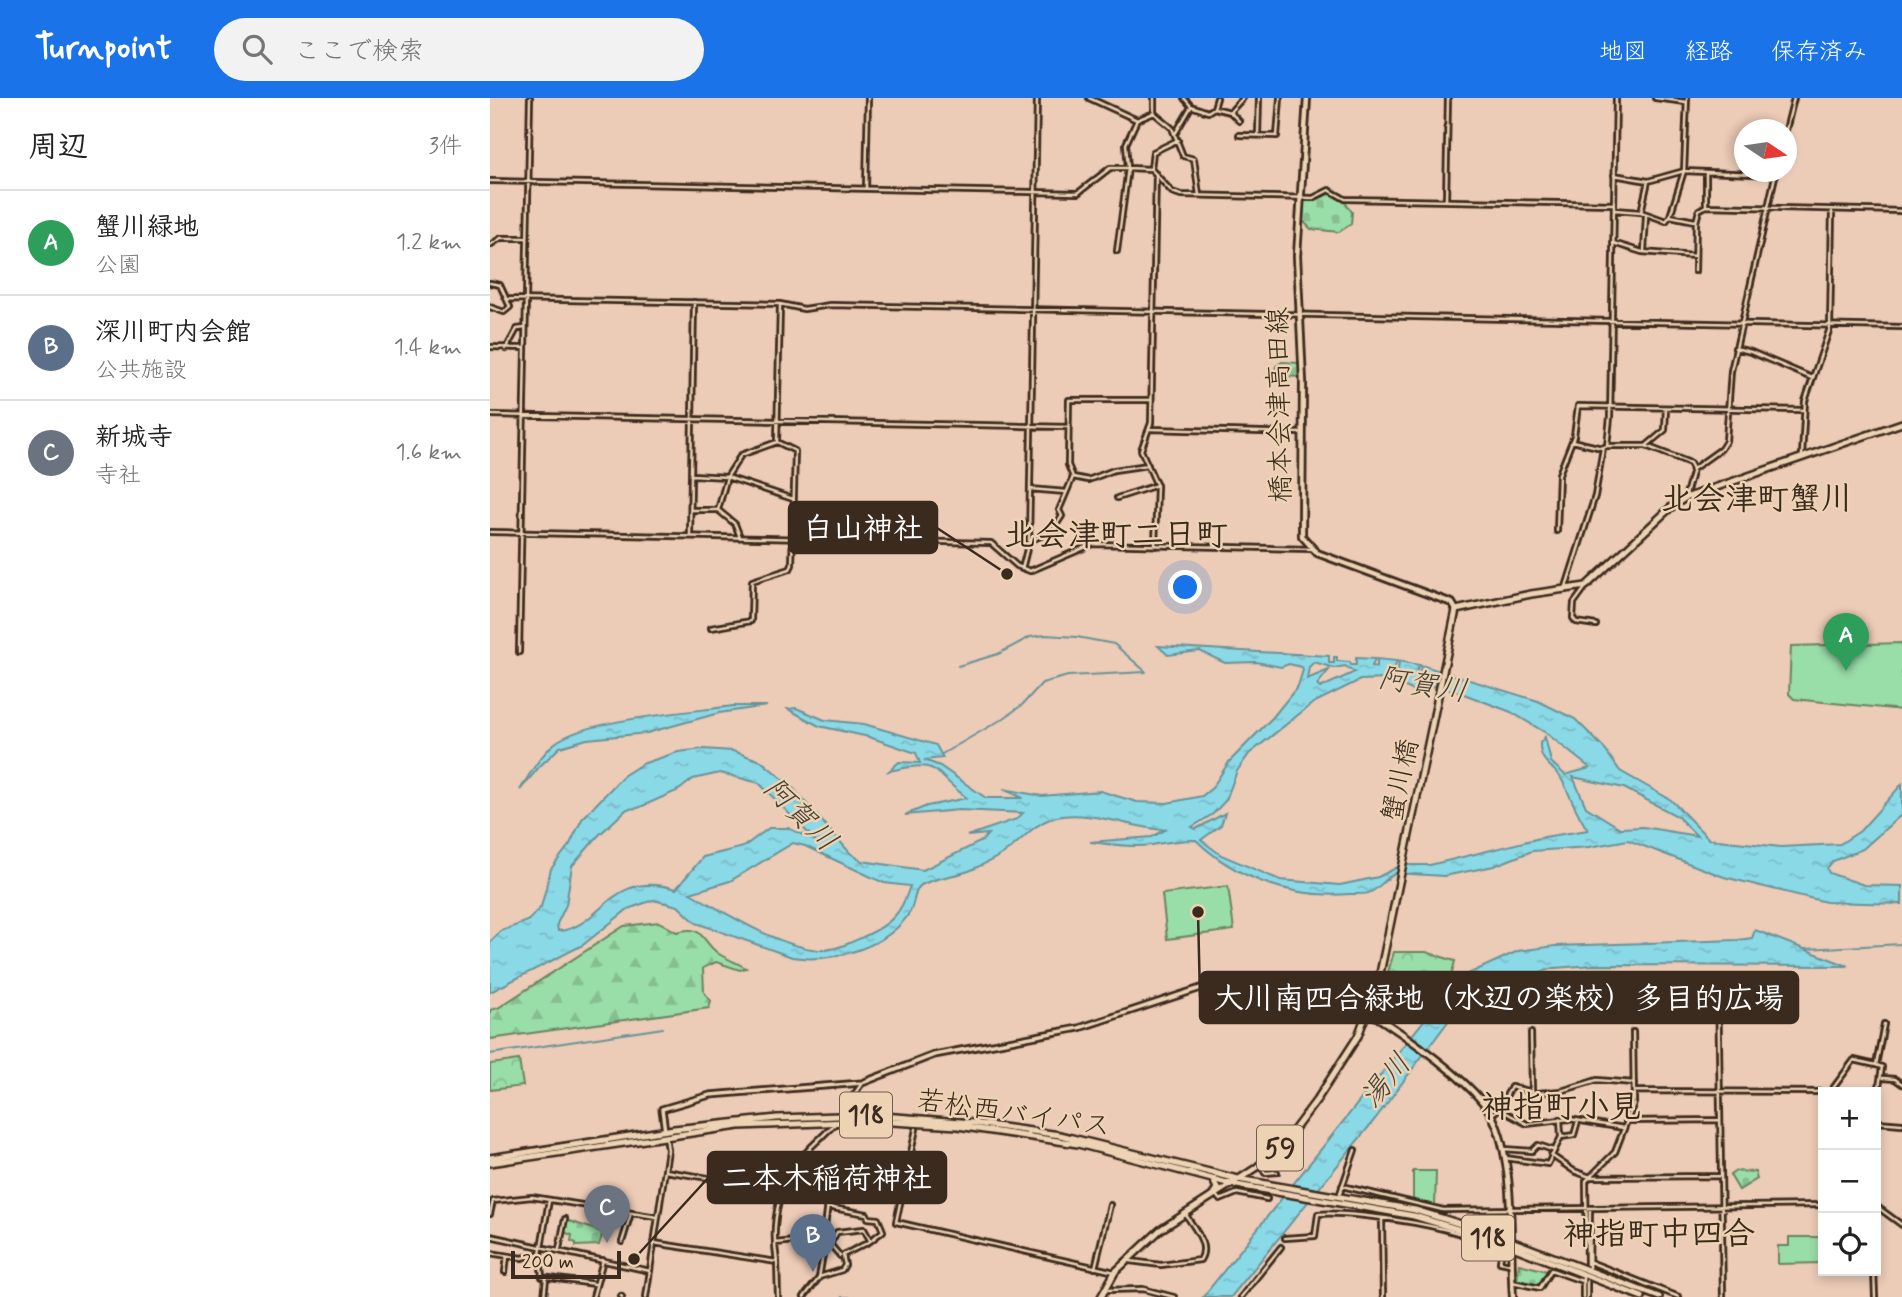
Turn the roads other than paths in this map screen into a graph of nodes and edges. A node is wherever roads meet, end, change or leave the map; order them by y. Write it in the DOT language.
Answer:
graph roads {
  1 [pos="530,98"];
  2 [pos="868,98"];
  3 [pos="1037,98"];
  4 [pos="1089,98"];
  5 [pos="1154,98"];
  6 [pos="1184,98"];
  7 [pos="1217,98"];
  8 [pos="1243,98"];
  9 [pos="1259,98"];
  10 [pos="1280,98"];
  11 [pos="1307,98"];
  12 [pos="1448,98"];
  13 [pos="1616,98"];
  14 [pos="1655,98"];
  15 [pos="1794,98"];
  16 [pos="1095,99"];
  17 [pos="1686,100"];
  18 [pos="1191,106"];
  19 [pos="1214,108"];
  20 [pos="1230,112"];
  21 [pos="1154,113"];
  22 [pos="1789,119"];
  23 [pos="1137,120"];
  24 [pos="1239,121"];
  25 [pos="1175,134"];
  26 [pos="1239,135"];
  27 [pos="1258,135"];
  28 [pos="1178,139"];
  29 [pos="1128,168"];
  30 [pos="1151,169"];
  31 [pos="1684,171"];
  32 [pos="1706,173"];
  33 [pos="1734,173"];
  34 [pos="1156,174"];
  35 [pos="1614,175"];
  36 [pos="490,181"];
  37 [pos="528,181"];
  38 [pos="1648,181"];
  39 [pos="1774,182"];
  40 [pos="866,188"];
  41 [pos="1035,192"];
  42 [pos="1199,195"];
  43 [pos="1301,197"];
  44 [pos="1446,201"];
  45 [pos="1614,204"];
  46 [pos="1706,206"];
  47 [pos="1768,208"];
  48 [pos="1614,210"];
  49 [pos="1832,210"];
  50 [pos="1902,211"];
  51 [pos="1641,212"];
  52 [pos="1646,216"];
  53 [pos="1670,216"];
  54 [pos="1696,222"];
  55 [pos="527,238"];
  56 [pos="1613,243"];
  57 [pos="490,245"];
  58 [pos="1117,251"];
  59 [pos="1644,252"];
  60 [pos="1695,256"];
  61 [pos="1696,271"];
  62 [pos="490,283"];
  63 [pos="507,299"];
  64 [pos="526,299"];
  65 [pos="694,302"];
  66 [pos="780,304"];
  67 [pos="490,307"];
  68 [pos="1032,309"];
  69 [pos="1153,312"];
  70 [pos="1299,314"];
  71 [pos="1612,321"];
  72 [pos="1741,324"];
  73 [pos="1830,325"];
  74 [pos="1902,327"];
  75 [pos="525,328"];
  76 [pos="490,347"];
  77 [pos="525,348"];
  78 [pos="1735,348"];
  79 [pos="506,349"];
  80 [pos="1812,378"];
  81 [pos="1151,400"];
  82 [pos="1610,407"];
  83 [pos="1666,408"];
  84 [pos="1730,410"];
  85 [pos="1804,410"];
  86 [pos="490,415"];
  87 [pos="524,416"];
  88 [pos="692,419"];
  89 [pos="778,421"];
  90 [pos="1902,423"];
  91 [pos="1031,426"];
  92 [pos="1069,427"];
  93 [pos="1150,429"];
  94 [pos="1302,433"];
  95 [pos="1572,441"];
  96 [pos="777,442"];
  97 [pos="1646,446"];
  98 [pos="1605,447"];
  99 [pos="1802,456"];
  100 [pos="1148,465"];
  101 [pos="1693,469"];
  102 [pos="691,475"];
  103 [pos="727,477"];
  104 [pos="1073,477"];
  105 [pos="1157,485"];
  106 [pos="1030,489"];
  107 [pos="1066,492"];
  108 [pos="1117,498"];
  109 [pos="1685,498"];
  110 [pos="793,499"];
  111 [pos="691,510"];
  112 [pos="718,510"];
  113 [pos="1557,531"];
  114 [pos="490,532"];
  115 [pos="521,532"];
  116 [pos="690,536"];
  117 [pos="740,537"];
  118 [pos="793,538"];
  119 [pos="1028,541"];
  120 [pos="1155,545"];
  121 [pos="1311,550"];
  122 [pos="1022,569"];
  123 [pos="1586,586"];
  124 [pos="1565,590"];
  125 [pos="1456,610"];
  126 [pos="1596,625"];
  127 [pos="711,628"];
  128 [pos="519,652"];
  129 [pos="1718,982"];
  130 [pos="1369,1012"];
  131 [pos="1884,1024"];
  132 [pos="1633,1032"];
  133 [pos="1531,1033"];
  134 [pos="1877,1065"];
  135 [pos="1883,1077"];
  136 [pos="862,1083"];
  137 [pos="1634,1083"];
  138 [pos="1902,1084"];
  139 [pos="1837,1087"];
  140 [pos="1880,1087"];
  141 [pos="1634,1091"];
  142 [pos="1818,1091"];
  143 [pos="1532,1092"];
  144 [pos="1719,1092"];
  145 [pos="1500,1109"];
  146 [pos="1492,1114"];
  147 [pos="839,1118"];
  148 [pos="1560,1119"];
  149 [pos="1720,1120"];
  150 [pos="1578,1121"];
  151 [pos="1626,1121"];
  152 [pos="1881,1122"];
  153 [pos="1902,1124"];
  154 [pos="1624,1128"];
  155 [pos="916,1129"];
  156 [pos="665,1133"];
  157 [pos="1561,1137"];
  158 [pos="810,1148"];
  159 [pos="1502,1149"];
  160 [pos="1355,1150"];
  161 [pos="1553,1150"];
  162 [pos="1551,1155"];
  163 [pos="1504,1158"];
  164 [pos="490,1160"];
  165 [pos="1258,1167"];
  166 [pos="817,1169"];
  167 [pos="665,1171"];
  168 [pos="862,1171"];
  169 [pos="1277,1172"];
  170 [pos="906,1176"];
  171 [pos="1721,1176"];
  172 [pos="1590,1177"];
  173 [pos="1212,1179"];
  174 [pos="1238,1180"];
  175 [pos="1257,1182"];
  176 [pos="1231,1184"];
  177 [pos="1342,1186"];
  178 [pos="1275,1188"];
  179 [pos="783,1189"];
  180 [pos="1340,1193"];
  181 [pos="1214,1194"];
  182 [pos="829,1196"];
  183 [pos="1267,1199"];
  184 [pos="550,1200"];
  185 [pos="1110,1205"];
  186 [pos="1818,1205"];
  187 [pos="1721,1206"];
  188 [pos="827,1207"];
  189 [pos="1337,1208"];
  190 [pos="1588,1208"];
  191 [pos="1510,1209"];
  192 [pos="1881,1210"];
  193 [pos="631,1213"];
  194 [pos="1185,1213"];
  195 [pos="490,1214"];
  196 [pos="1337,1214"];
  197 [pos="657,1217"];
  198 [pos="1382,1218"];
  199 [pos="565,1219"];
  200 [pos="1902,1225"];
  201 [pos="490,1236"];
  202 [pos="825,1238"];
  203 [pos="1285,1238"];
  204 [pos="870,1240"];
  205 [pos="622,1242"];
  206 [pos="654,1243"];
  207 [pos="775,1243"];
  208 [pos="1510,1243"];
  209 [pos="830,1244"];
  210 [pos="542,1246"];
  211 [pos="1281,1247"];
  212 [pos="559,1249"];
  213 [pos="490,1253"];
  214 [pos="540,1254"];
  215 [pos="507,1256"];
  216 [pos="841,1257"];
  217 [pos="603,1260"];
  218 [pos="1127,1260"];
  219 [pos="777,1262"];
  220 [pos="1510,1264"];
  221 [pos="1095,1268"];
  222 [pos="1587,1268"];
  223 [pos="650,1271"];
  224 [pos="505,1272"];
  225 [pos="1115,1272"];
  226 [pos="1874,1276"];
  227 [pos="819,1278"];
  228 [pos="546,1279"];
  229 [pos="1585,1281"];
  230 [pos="1511,1282"];
  231 [pos="595,1284"];
  232 [pos="1107,1290"];
  233 [pos="544,1297"];
  234 [pos="593,1297"];
  235 [pos="646,1297"];
  236 [pos="778,1297"];
  237 [pos="804,1297"];
  238 [pos="1101,1297"];
  239 [pos="1174,1297"];
  240 [pos="1241,1297"];
  241 [pos="1383,1297"];
  242 [pos="1513,1297"];
  243 [pos="1585,1297"];
  244 [pos="1642,1297"];
  245 [pos="1659,1297"];
  246 [pos="1679,1297"];
  247 [pos="1723,1297"];
  248 [pos="1875,1297"];
  1 -- 37 [label="street"];
  2 -- 40 [label="street"];
  3 -- 41 [label="street"];
  4 -- 16 [label="street"];
  5 -- 21 [label="street"];
  6 -- 18 [label="street"];
  7 -- 19 [label="street"];
  8 -- 20 [label="street"];
  9 -- 27 [label="street"];
  10 -- 27 [label="street"];
  11 -- 43 [label="main road, 橋本会津高田線"];
  12 -- 44 [label="street"];
  13 -- 35 [label="street"];
  14 -- 17 [label="street"];
  15 -- 22 [label="street"];
  16 -- 23 [label="street"];
  17 -- 31 [label="street"];
  18 -- 19 [label="street"];
  18 -- 25 [label="street"];
  19 -- 20 [label="street"];
  20 -- 24 [label="street"];
  21 -- 23 [label="street"];
  21 -- 25 [label="street"];
  23 -- 29 [label="street"];
  25 -- 28 [label="street"];
  26 -- 27 [label="street"];
  28 -- 30 [label="street"];
  28 -- 42 [label="street"];
  29 -- 30 [label="street"];
  29 -- 41 [label="street"];
  29 -- 58 [label="street"];
  30 -- 34 [label="street"];
  31 -- 32 [label="street"];
  31 -- 38 [label="street"];
  31 -- 53 [label="street"];
  32 -- 33 [label="street"];
  32 -- 46 [label="street"];
  34 -- 42 [label="street"];
  34 -- 69 [label="street"];
  35 -- 38 [label="street"];
  35 -- 45 [label="street"];
  36 -- 37 [label="street"];
  37 -- 40 [label="street"];
  37 -- 55 [label="street"];
  38 -- 51 [label="street"];
  39 -- 47 [label="street"];
  40 -- 41 [label="street"];
  41 -- 68 [label="street"];
  42 -- 43 [label="street"];
  43 -- 44 [label="street"];
  43 -- 70 [label="main road, 橋本会津高田線"];
  44 -- 45 [label="street"];
  45 -- 48 [label="street"];
  46 -- 47 [label="street"];
  46 -- 54 [label="street"];
  47 -- 49 [label="street"];
  47 -- 72 [label="street"];
  48 -- 51 [label="street"];
  48 -- 56 [label="street"];
  49 -- 50 [label="street"];
  49 -- 73 [label="street"];
  51 -- 52 [label="street"];
  52 -- 53 [label="street"];
  52 -- 59 [label="street"];
  53 -- 54 [label="street"];
  54 -- 60 [label="street"];
  55 -- 57 [label="street"];
  55 -- 64 [label="street"];
  56 -- 59 [label="street"];
  56 -- 71 [label="street"];
  59 -- 60 [label="street"];
  60 -- 61 [label="street"];
  62 -- 63 [label="street"];
  63 -- 64 [label="street"];
  63 -- 67 [label="street"];
  64 -- 65 [label="street"];
  64 -- 75 [label="street"];
  65 -- 66 [label="street"];
  65 -- 88 [label="street"];
  66 -- 68 [label="street"];
  66 -- 89 [label="street"];
  68 -- 69 [label="street"];
  68 -- 91 [label="street"];
  69 -- 70 [label="street"];
  69 -- 81 [label="street"];
  70 -- 71 [label="street"];
  70 -- 94 [label="main road, 橋本会津高田線"];
  71 -- 72 [label="street"];
  71 -- 82 [label="street"];
  72 -- 73 [label="street"];
  72 -- 78 [label="street"];
  73 -- 74 [label="street"];
  73 -- 80 [label="street"];
  75 -- 77 [label="street"];
  75 -- 79 [label="street"];
  76 -- 79 [label="street"];
  77 -- 79 [label="street"];
  77 -- 87 [label="street"];
  78 -- 80 [label="street"];
  78 -- 84 [label="street"];
  80 -- 85 [label="street"];
  81 -- 92 [label="street"];
  81 -- 93 [label="street"];
  82 -- 83 [label="street"];
  82 -- 95 [label="street"];
  82 -- 98 [label="street"];
  83 -- 84 [label="street"];
  83 -- 97 [label="street"];
  84 -- 85 [label="street"];
  84 -- 101 [label="street"];
  85 -- 99 [label="street"];
  86 -- 87 [label="street"];
  87 -- 88 [label="street"];
  87 -- 115 [label="street"];
  88 -- 89 [label="street"];
  88 -- 102 [label="street"];
  89 -- 91 [label="street"];
  89 -- 96 [label="street"];
  90 -- 99 [label="main road"];
  91 -- 92 [label="street"];
  91 -- 106 [label="street"];
  92 -- 104 [label="street"];
  93 -- 94 [label="street"];
  93 -- 100 [label="street"];
  94 -- 121 [label="main road, 橋本会津高田線"];
  95 -- 98 [label="street"];
  95 -- 113 [label="street"];
  96 -- 103 [label="street"];
  96 -- 110 [label="street"];
  97 -- 98 [label="street"];
  97 -- 101 [label="street"];
  98 -- 124 [label="street"];
  99 -- 109 [label="main road"];
  100 -- 104 [label="street"];
  100 -- 105 [label="street"];
  101 -- 109 [label="street"];
  102 -- 103 [label="street"];
  102 -- 111 [label="street"];
  103 -- 110 [label="street"];
  103 -- 112 [label="street"];
  104 -- 107 [label="street"];
  105 -- 108 [label="street"];
  105 -- 120 [label="street"];
  106 -- 107 [label="street"];
  106 -- 119 [label="street"];
  107 -- 119 [label="street"];
  109 -- 123 [label="main road"];
  110 -- 118 [label="street"];
  111 -- 112 [label="street"];
  111 -- 116 [label="street"];
  112 -- 117 [label="street"];
  114 -- 115 [label="street"];
  115 -- 116 [label="street"];
  115 -- 128 [label="street"];
  116 -- 117 [label="street"];
  117 -- 118 [label="street"];
  118 -- 122 [label="street"];
  118 -- 127 [label="street"];
  119 -- 122 [label="street"];
  120 -- 121 [label="street"];
  120 -- 122 [label="street"];
  121 -- 125 [label="main road"];
  123 -- 124 [label="main road"];
  123 -- 126 [label="street"];
  124 -- 125 [label="main road"];
  125 -- 130 [label="main road, 蟹川橋 / 59"];
  129 -- 144 [label="street"];
  130 -- 136 [label="street"];
  130 -- 146 [label="main road"];
  130 -- 165 [label="main road, 59"];
  131 -- 134 [label="street"];
  132 -- 137 [label="street"];
  133 -- 143 [label="street"];
  134 -- 135 [label="street"];
  134 -- 139 [label="street"];
  135 -- 138 [label="street"];
  135 -- 140 [label="street"];
  136 -- 147 [label="street"];
  136 -- 156 [label="street"];
  137 -- 141 [label="street"];
  137 -- 143 [label="street"];
  141 -- 144 [label="street"];
  141 -- 151 [label="street"];
  142 -- 144 [label="street"];
  143 -- 145 [label="street"];
  144 -- 149 [label="street"];
  145 -- 146 [label="street"];
  145 -- 148 [label="street"];
  146 -- 159 [label="main road"];
  147 -- 156 [label="main road, 若松西バイパス / 118"];
  147 -- 158 [label="street"];
  147 -- 173 [label="main road, 若松西バイパス / 118"];
  147 -- 174 [label="main road, 若松西バイパス / 118"];
  148 -- 150 [label="street"];
  148 -- 157 [label="street"];
  149 -- 151 [label="street"];
  149 -- 171 [label="street"];
  150 -- 154 [label="street"];
  150 -- 157 [label="street"];
  151 -- 154 [label="street"];
  152 -- 153 [label="street"];
  154 -- 172 [label="street"];
  155 -- 170 [label="street"];
  156 -- 164 [label="main road, 若松西バイパス / 118"];
  156 -- 167 [label="street"];
  157 -- 161 [label="street"];
  158 -- 166 [label="street"];
  158 -- 179 [label="street"];
  159 -- 161 [label="street"];
  159 -- 163 [label="main road"];
  160 -- 177 [label="street"];
  161 -- 162 [label="street"];
  162 -- 163 [label="street"];
  162 -- 172 [label="street"];
  163 -- 191 [label="main road"];
  165 -- 169 [label="street"];
  165 -- 174 [label="main road, 59"];
  165 -- 175 [label="main road"];
  166 -- 168 [label="street"];
  166 -- 182 [label="street"];
  167 -- 179 [label="street"];
  167 -- 197 [label="street"];
  168 -- 170 [label="street"];
  168 -- 182 [label="street"];
  170 -- 221 [label="street"];
  171 -- 172 [label="street"];
  171 -- 187 [label="street"];
  172 -- 190 [label="street"];
  173 -- 176 [label="main road, 若松西バイパス / 118"];
  173 -- 181 [label="main road"];
  174 -- 175 [label="main road, 118"];
  174 -- 176 [label="main road, 59"];
  175 -- 178 [label="main road, 118"];
  176 -- 178 [label="main road, 118"];
  176 -- 181 [label="main road, 59"];
  177 -- 180 [label="street"];
  177 -- 191 [label="street"];
  178 -- 208 [label="main road, 118"];
  179 -- 207 [label="street"];
  181 -- 183 [label="street"];
  181 -- 194 [label="main road, 59"];
  182 -- 188 [label="street"];
  184 -- 193 [label="street"];
  184 -- 195 [label="street"];
  184 -- 210 [label="street"];
  185 -- 221 [label="street"];
  186 -- 187 [label="street"];
  187 -- 190 [label="street"];
  187 -- 247 [label="street"];
  188 -- 202 [label="street"];
  188 -- 204 [label="street"];
  189 -- 196 [label="street"];
  190 -- 191 [label="street"];
  190 -- 222 [label="street"];
  191 -- 208 [label="main road"];
  192 -- 200 [label="street"];
  193 -- 197 [label="street"];
  193 -- 205 [label="street"];
  194 -- 218 [label="main road, 59"];
  194 -- 218 [label="street"];
  196 -- 198 [label="street"];
  196 -- 203 [label="street"];
  197 -- 206 [label="street"];
  198 -- 220 [label="street"];
  198 -- 241 [label="street"];
  199 -- 212 [label="street"];
  201 -- 210 [label="street"];
  202 -- 207 [label="street"];
  202 -- 209 [label="street"];
  204 -- 209 [label="street"];
  204 -- 216 [label="street"];
  206 -- 219 [label="street"];
  206 -- 223 [label="street"];
  207 -- 219 [label="street"];
  208 -- 220 [label="main road"];
  208 -- 222 [label="main road, 118"];
  209 -- 216 [label="street"];
  209 -- 227 [label="street"];
  210 -- 212 [label="street"];
  210 -- 214 [label="street"];
  211 -- 240 [label="street"];
  212 -- 217 [label="street"];
  213 -- 215 [label="street"];
  214 -- 215 [label="street"];
  214 -- 228 [label="street"];
  215 -- 224 [label="street"];
  216 -- 227 [label="street"];
  217 -- 223 [label="street"];
  217 -- 231 [label="street"];
  218 -- 225 [label="main road, 59"];
  219 -- 236 [label="street"];
  220 -- 230 [label="main road"];
  221 -- 225 [label="street"];
  222 -- 229 [label="street"];
  222 -- 244 [label="main road, 118"];
  222 -- 245 [label="main road, 118"];
  222 -- 246 [label="street"];
  223 -- 235 [label="street"];
  225 -- 232 [label="main road, 59"];
  226 -- 248 [label="street"];
  227 -- 237 [label="street"];
  228 -- 231 [label="street"];
  228 -- 233 [label="street"];
  229 -- 230 [label="street"];
  229 -- 243 [label="street"];
  230 -- 242 [label="main road"];
  231 -- 234 [label="street"];
  232 -- 238 [label="main road, 59"];
  232 -- 239 [label="street"];
}
